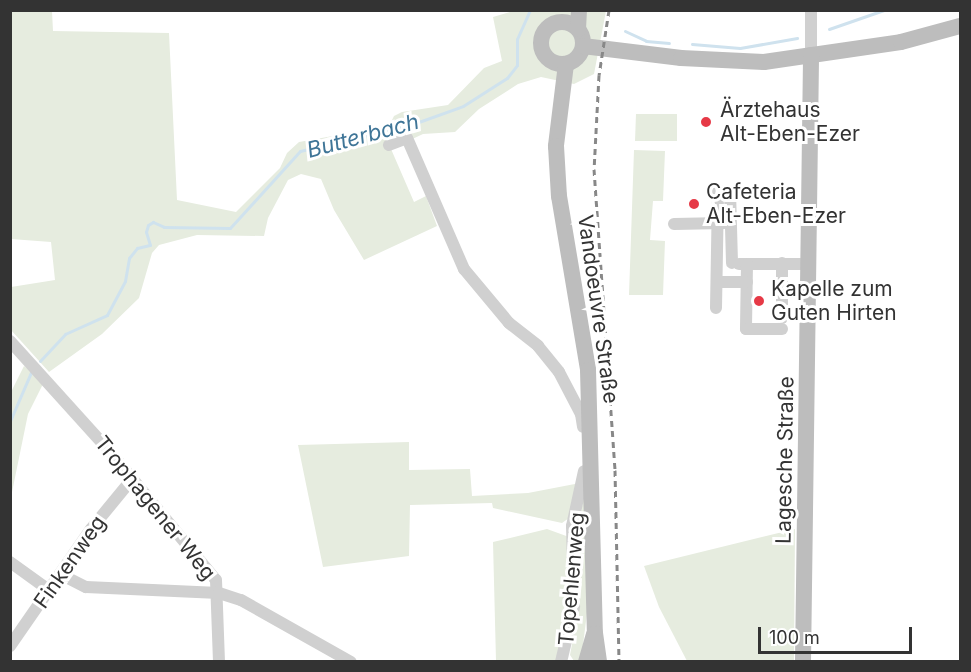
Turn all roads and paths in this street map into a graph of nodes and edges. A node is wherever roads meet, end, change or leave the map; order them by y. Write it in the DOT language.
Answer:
graph roads {
  1 [pos="579,10"];
  2 [pos="811,10"];
  3 [pos="565,16"];
  4 [pos="958,26"];
  5 [pos="578,29"];
  6 [pos="583,46"];
  7 [pos="811,55"];
  8 [pos="548,59"];
  9 [pos="566,64"];
  10 [pos="558,99"];
  11 [pos="389,145"];
  12 [pos="674,224"];
  13 [pos="725,263"];
  14 [pos="782,263"];
  15 [pos="747,264"];
  16 [pos="810,264"];
  17 [pos="717,282"];
  18 [pos="747,282"];
  19 [pos="716,308"];
  20 [pos="10,341"];
  21 [pos="132,479"];
  22 [pos="10,562"];
  23 [pos="60,574"];
  24 [pos="49,590"];
  25 [pos="219,593"];
  26 [pos="595,633"];
  27 [pos="10,646"];
  28 [pos="804,660"];
  29 [pos="219,662"];
  30 [pos="351,662"];
  31 [pos="561,662"];
  32 [pos="586,662"];
  33 [pos="599,662"];
  1 -- 5 [label="street"];
  2 -- 7 [label="street, Lagesche Straße"];
  3 -- 5 [label="street"];
  3 -- 8 [label="street"];
  4 -- 7 [label="street"];
  5 -- 6 [label="street"];
  6 -- 7 [label="street"];
  6 -- 9 [label="street"];
  7 -- 16 [label="street, Lagesche Straße"];
  8 -- 9 [label="street"];
  8 -- 10 [label="street, Vandoeuvre Straße"];
  9 -- 10 [label="street, Vandoeuvre Straße"];
  10 -- 26 [label="street, Vandoeuvre Straße"];
  11 -- 31 [label="street, Topehlenweg"];
  12 -- 13 [label="street"];
  13 -- 15 [label="street"];
  13 -- 17 [label="street"];
  14 -- 15 [label="street"];
  14 -- 16 [label="street"];
  14 -- 18 [label="street"];
  15 -- 18 [label="street"];
  16 -- 28 [label="street, Lagesche Straße"];
  17 -- 18 [label="street"];
  17 -- 19 [label="street"];
  20 -- 21 [label="street, Trophagener Weg"];
  21 -- 23 [label="street, Finkenweg"];
  21 -- 25 [label="street, Trophagener Weg"];
  22 -- 24 [label="street"];
  23 -- 24 [label="street, Finkenweg"];
  23 -- 25 [label="street"];
  24 -- 27 [label="street, Finkenweg"];
  25 -- 29 [label="street"];
  25 -- 30 [label="street, Trophagener Weg"];
  26 -- 32 [label="street, Vandoeuvre Straße"];
  26 -- 33 [label="street, Vandoeuvre Straße"];
}
